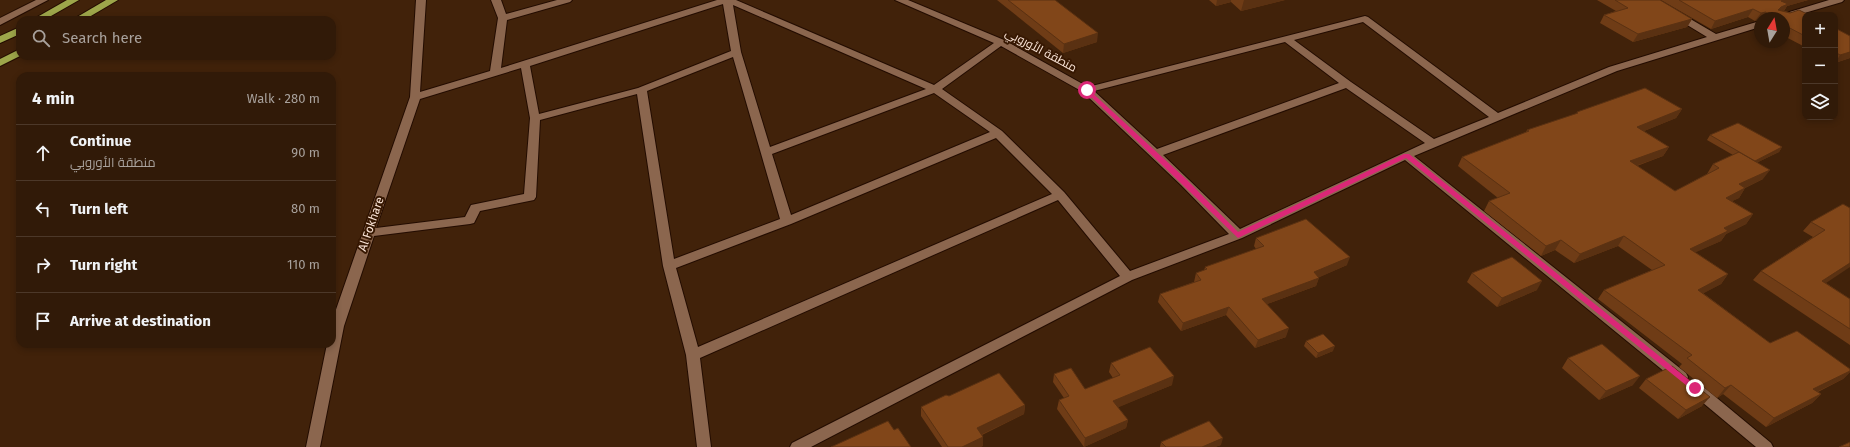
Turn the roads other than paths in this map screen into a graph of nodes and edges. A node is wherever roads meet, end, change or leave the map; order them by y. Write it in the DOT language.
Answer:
graph roads {
  1 [pos="43,0"];
  2 [pos="74,0"];
  3 [pos="113,0"];
  4 [pos="421,0"];
  5 [pos="496,0"];
  6 [pos="567,0"];
  7 [pos="727,0"];
  8 [pos="900,0"];
  9 [pos="1651,0"];
  10 [pos="1839,0"];
  11 [pos="1790,15"];
  12 [pos="44,16"];
  13 [pos="84,16"];
  14 [pos="503,18"];
  15 [pos="0,22"];
  16 [pos="1754,26"];
  17 [pos="16,32"];
  18 [pos="1714,37"];
  19 [pos="0,40"];
  20 [pos="1288,40"];
  21 [pos="1001,42"];
  22 [pos="736,52"];
  23 [pos="16,54"];
  24 [pos="0,63"];
  25 [pos="525,64"];
  26 [pos="496,73"];
  27 [pos="1347,84"];
  28 [pos="935,89"];
  29 [pos="642,90"];
  30 [pos="1087,90"];
  31 [pos="414,97"];
  32 [pos="1496,117"];
  33 [pos="535,118"];
  34 [pos="998,133"];
  35 [pos="1434,144"];
  36 [pos="766,152"];
  37 [pos="1154,154"];
  38 [pos="1406,155"];
  39 [pos="1060,195"];
  40 [pos="787,222"];
  41 [pos="368,233"];
  42 [pos="1238,235"];
  43 [pos="668,266"];
  44 [pos="1128,277"];
  45 [pos="336,331"];
  46 [pos="333,348"];
  47 [pos="693,355"];
  48 [pos="313,447"];
  49 [pos="704,447"];
  50 [pos="797,447"];
  51 [pos="1766,447"];
  1 -- 15 [label="street"];
  2 -- 12 [label="highway"];
  3 -- 13 [label="highway"];
  4 -- 31 [label="street, Al Fokhare"];
  5 -- 14 [label="street"];
  6 -- 14 [label="street"];
  7 -- 22 [label="street"];
  7 -- 25 [label="street"];
  7 -- 28 [label="street"];
  8 -- 21 [label="street, منطقة الأوروبي"];
  9 -- 18 [label="street"];
  10 -- 11 [label="street"];
  14 -- 26 [label="street"];
  16 -- 18 [label="street"];
  17 -- 19 [label="highway"];
  18 -- 32 [label="street"];
  20 -- 27 [label="street"];
  20 -- 30 [label="street"];
  20 -- 32 [label="street"];
  21 -- 28 [label="street"];
  21 -- 30 [label="street, منطقة الأوروبي"];
  22 -- 29 [label="street"];
  22 -- 36 [label="street"];
  23 -- 24 [label="highway"];
  25 -- 26 [label="street"];
  25 -- 33 [label="street"];
  26 -- 31 [label="street"];
  27 -- 35 [label="street"];
  27 -- 37 [label="street"];
  28 -- 34 [label="street"];
  28 -- 36 [label="street"];
  29 -- 33 [label="street"];
  29 -- 43 [label="street"];
  30 -- 37 [label="street, منطقة الأوروبي"];
  31 -- 41 [label="street, Al Fokhare"];
  32 -- 35 [label="street"];
  33 -- 41 [label="street"];
  34 -- 39 [label="street"];
  34 -- 40 [label="street"];
  35 -- 38 [label="street"];
  36 -- 40 [label="street"];
  37 -- 42 [label="street, منطقة الأوروبي"];
  38 -- 42 [label="street"];
  38 -- 51 [label="street"];
  39 -- 44 [label="street"];
  39 -- 47 [label="street"];
  40 -- 43 [label="street"];
  41 -- 45 [label="street, Al Fokhare"];
  42 -- 44 [label="street"];
  43 -- 47 [label="street"];
  44 -- 50 [label="street"];
  46 -- 48 [label="street, Al Fokhare"];
  47 -- 49 [label="street"];
}
